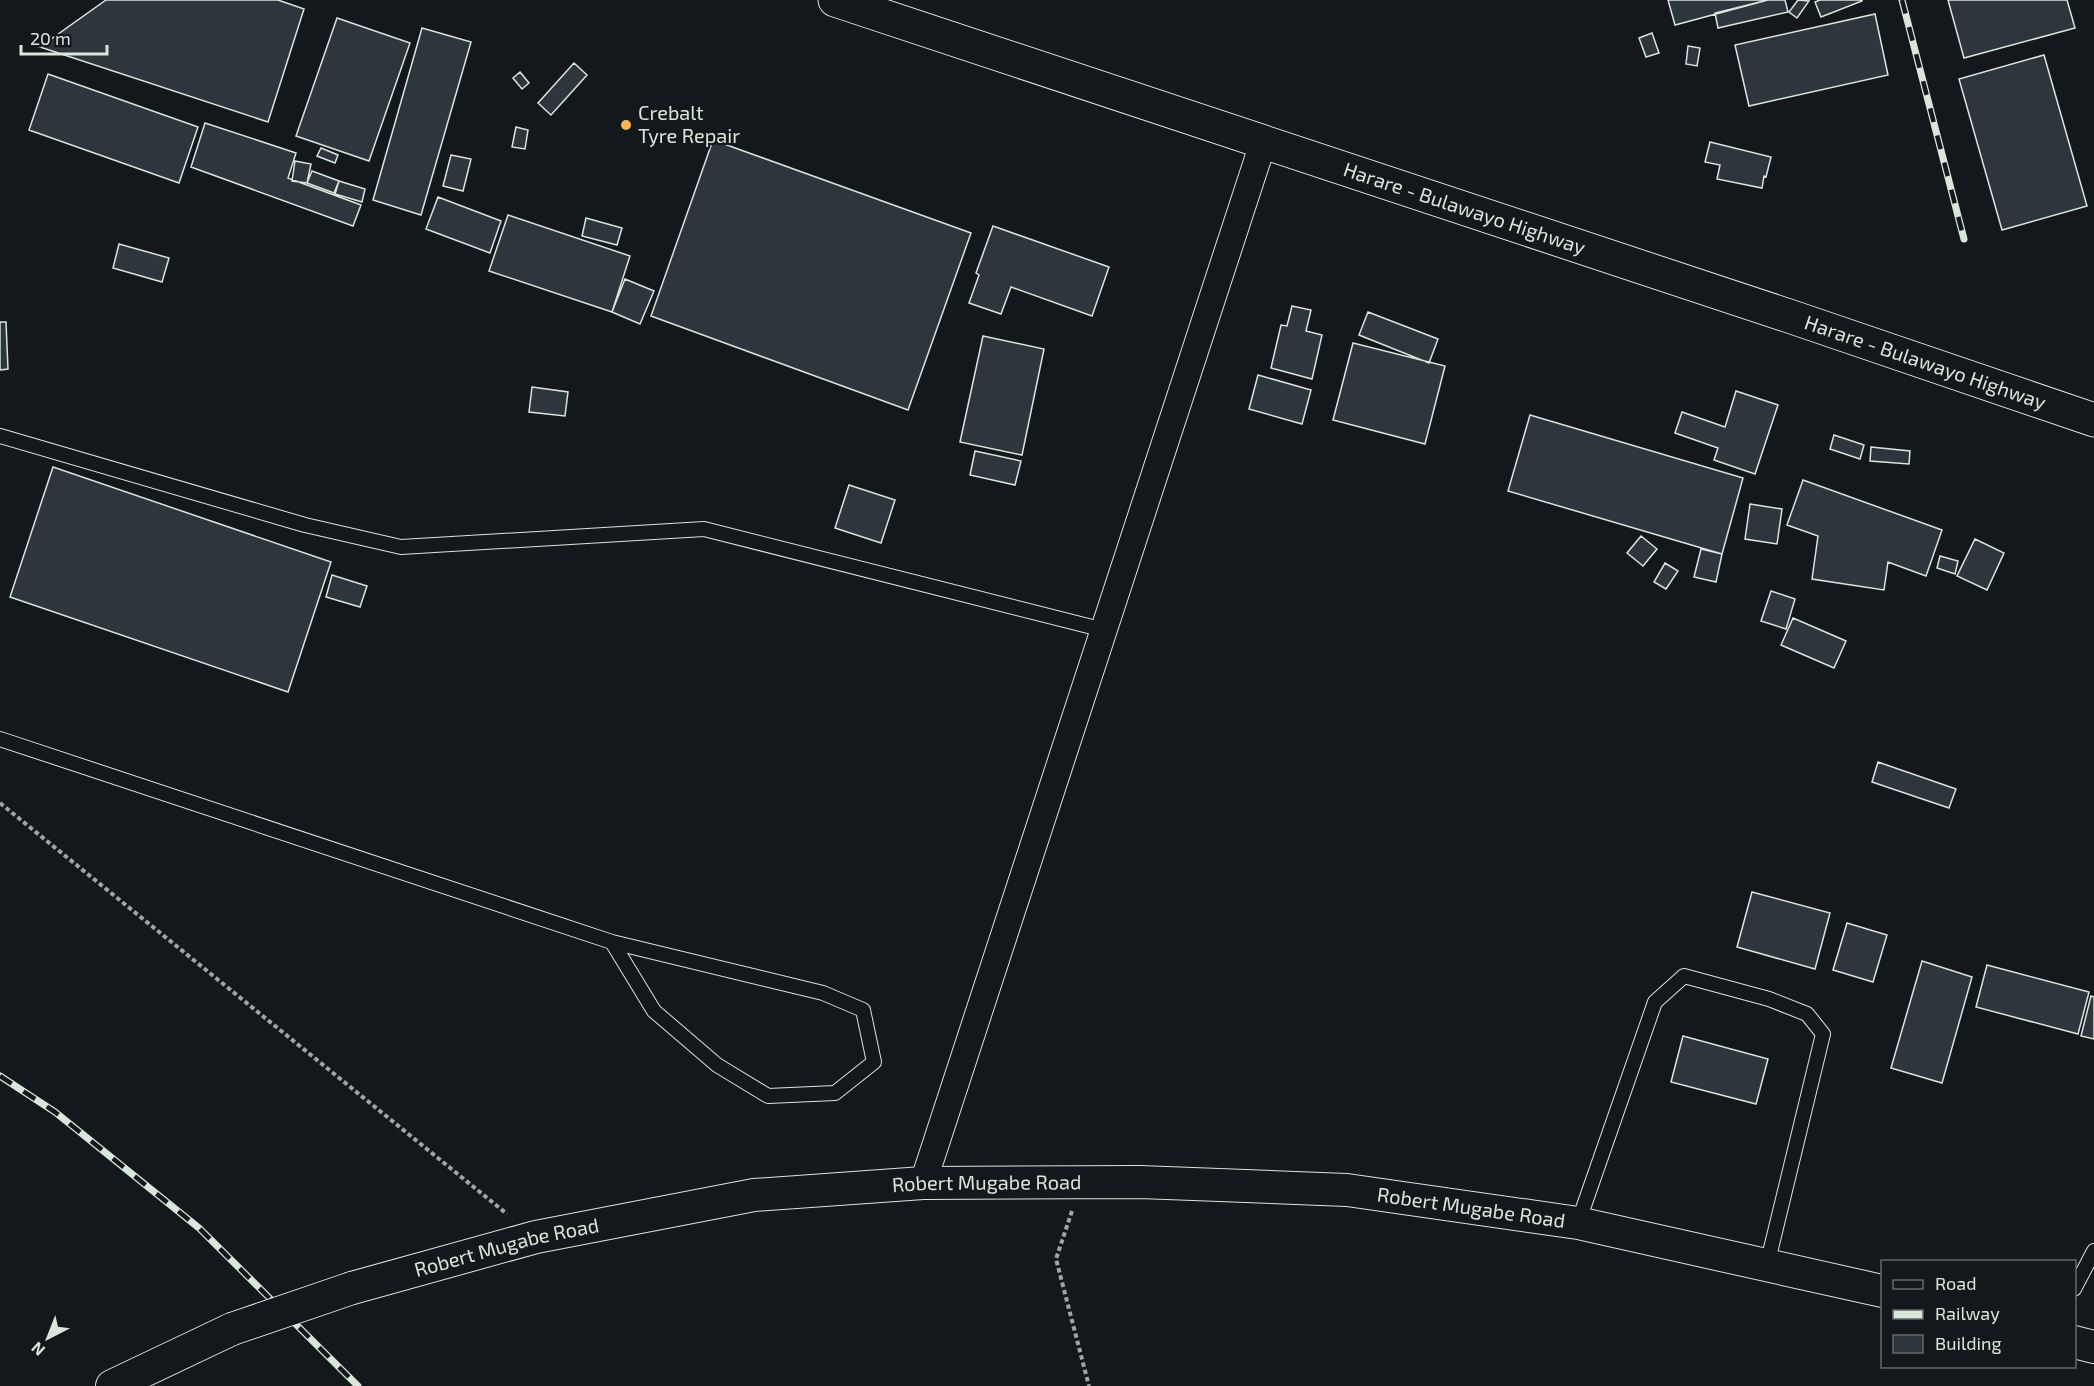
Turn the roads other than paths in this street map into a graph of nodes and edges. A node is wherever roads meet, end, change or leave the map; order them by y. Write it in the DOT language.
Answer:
graph roads {
  1 [pos="835,0"];
  2 [pos="1263,143"];
  3 [pos="2094,420"];
  4 [pos="0,436"];
  5 [pos="1104,630"];
  6 [pos="0,740"];
  7 [pos="612,942"];
  8 [pos="923,1183"];
  9 [pos="1578,1223"];
  10 [pos="2094,1251"];
  11 [pos="1767,1265"];
  12 [pos="2076,1285"];
  13 [pos="1881,1291"];
  14 [pos="2076,1342"];
  15 [pos="2094,1347"];
  16 [pos="112,1386"];
  1 -- 2 [label="highway, Harare - Bulawayo Highway"];
  2 -- 3 [label="highway, Harare - Bulawayo Highway"];
  2 -- 5 [label="street"];
  4 -- 5 [label="lane"];
  5 -- 8 [label="street"];
  6 -- 7 [label="lane"];
  7 -- 7 [label="lane"];
  8 -- 9 [label="street, Robert Mugabe Road"];
  8 -- 16 [label="street, Robert Mugabe Road, bridge"];
  9 -- 11 [label="street, Robert Mugabe Road"];
  9 -- 11 [label="lane"];
  10 -- 12 [label="lane"];
  11 -- 13 [label="street, Robert Mugabe Road"];
  14 -- 15 [label="street"];
}
